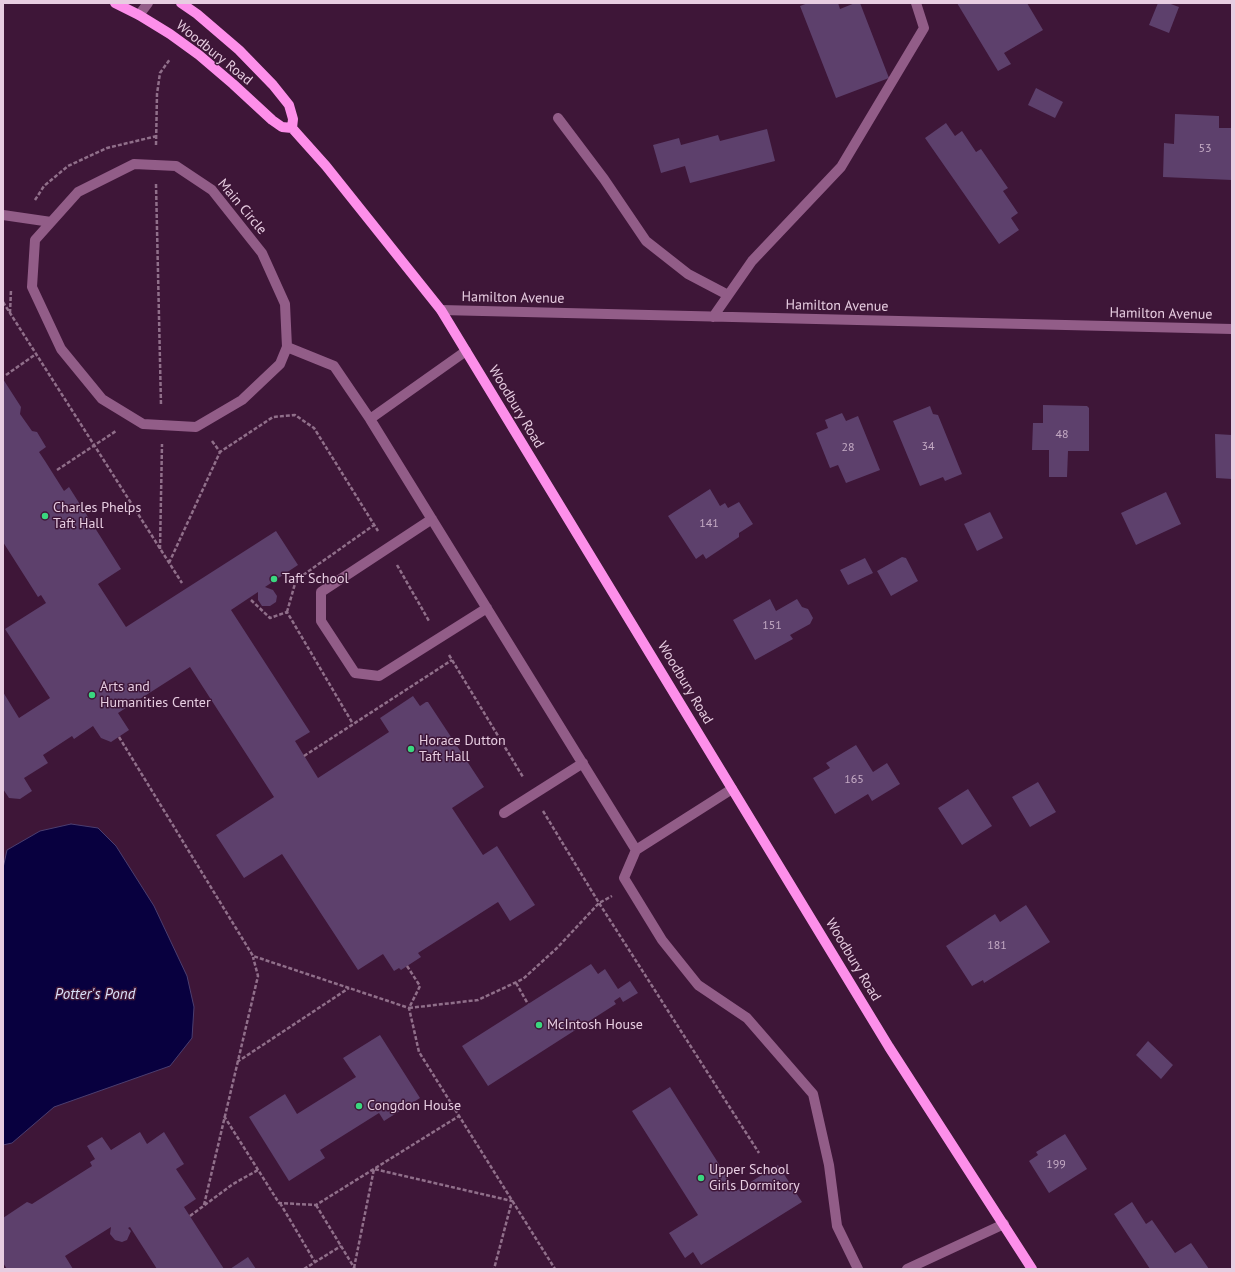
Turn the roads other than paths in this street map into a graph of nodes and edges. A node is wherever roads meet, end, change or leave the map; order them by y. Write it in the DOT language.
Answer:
graph roads {
  1 [pos="114,3"];
  2 [pos="148,3"];
  3 [pos="181,3"];
  4 [pos="916,3"];
  5 [pos="139,15"];
  6 [pos="558,118"];
  7 [pos="292,128"];
  8 [pos="3,215"];
  9 [pos="51,222"];
  10 [pos="728,295"];
  11 [pos="441,310"];
  12 [pos="713,317"];
  13 [pos="1232,329"];
  14 [pos="287,347"];
  15 [pos="466,351"];
  16 [pos="370,420"];
  17 [pos="432,519"];
  18 [pos="486,608"];
  19 [pos="583,763"];
  20 [pos="732,789"];
  21 [pos="504,813"];
  22 [pos="636,850"];
  23 [pos="1004,1224"];
  24 [pos="858,1269"];
  25 [pos="907,1269"];
  26 [pos="1032,1269"];
  1 -- 5 [label="main road, Woodbury Road"];
  2 -- 5 [label="street"];
  3 -- 7 [label="main road, Woodbury Road"];
  4 -- 10 [label="street"];
  5 -- 7 [label="main road, Woodbury Road"];
  6 -- 10 [label="street"];
  7 -- 11 [label="main road, Woodbury Road"];
  8 -- 9 [label="street"];
  9 -- 14 [label="street, Main Circle"];
  9 -- 14 [label="street, Main Circle"];
  10 -- 12 [label="street"];
  11 -- 12 [label="street, Hamilton Avenue"];
  11 -- 15 [label="main road, Woodbury Road"];
  12 -- 13 [label="street, Hamilton Avenue"];
  14 -- 16 [label="street"];
  15 -- 16 [label="street"];
  15 -- 20 [label="main road, Woodbury Road"];
  16 -- 17 [label="street"];
  17 -- 18 [label="street"];
  17 -- 18 [label="street"];
  18 -- 19 [label="street"];
  19 -- 21 [label="street"];
  19 -- 22 [label="street"];
  20 -- 22 [label="street"];
  20 -- 23 [label="main road, Woodbury Road"];
  22 -- 24 [label="street"];
  23 -- 25 [label="street"];
  23 -- 26 [label="main road, Woodbury Road"];
}
